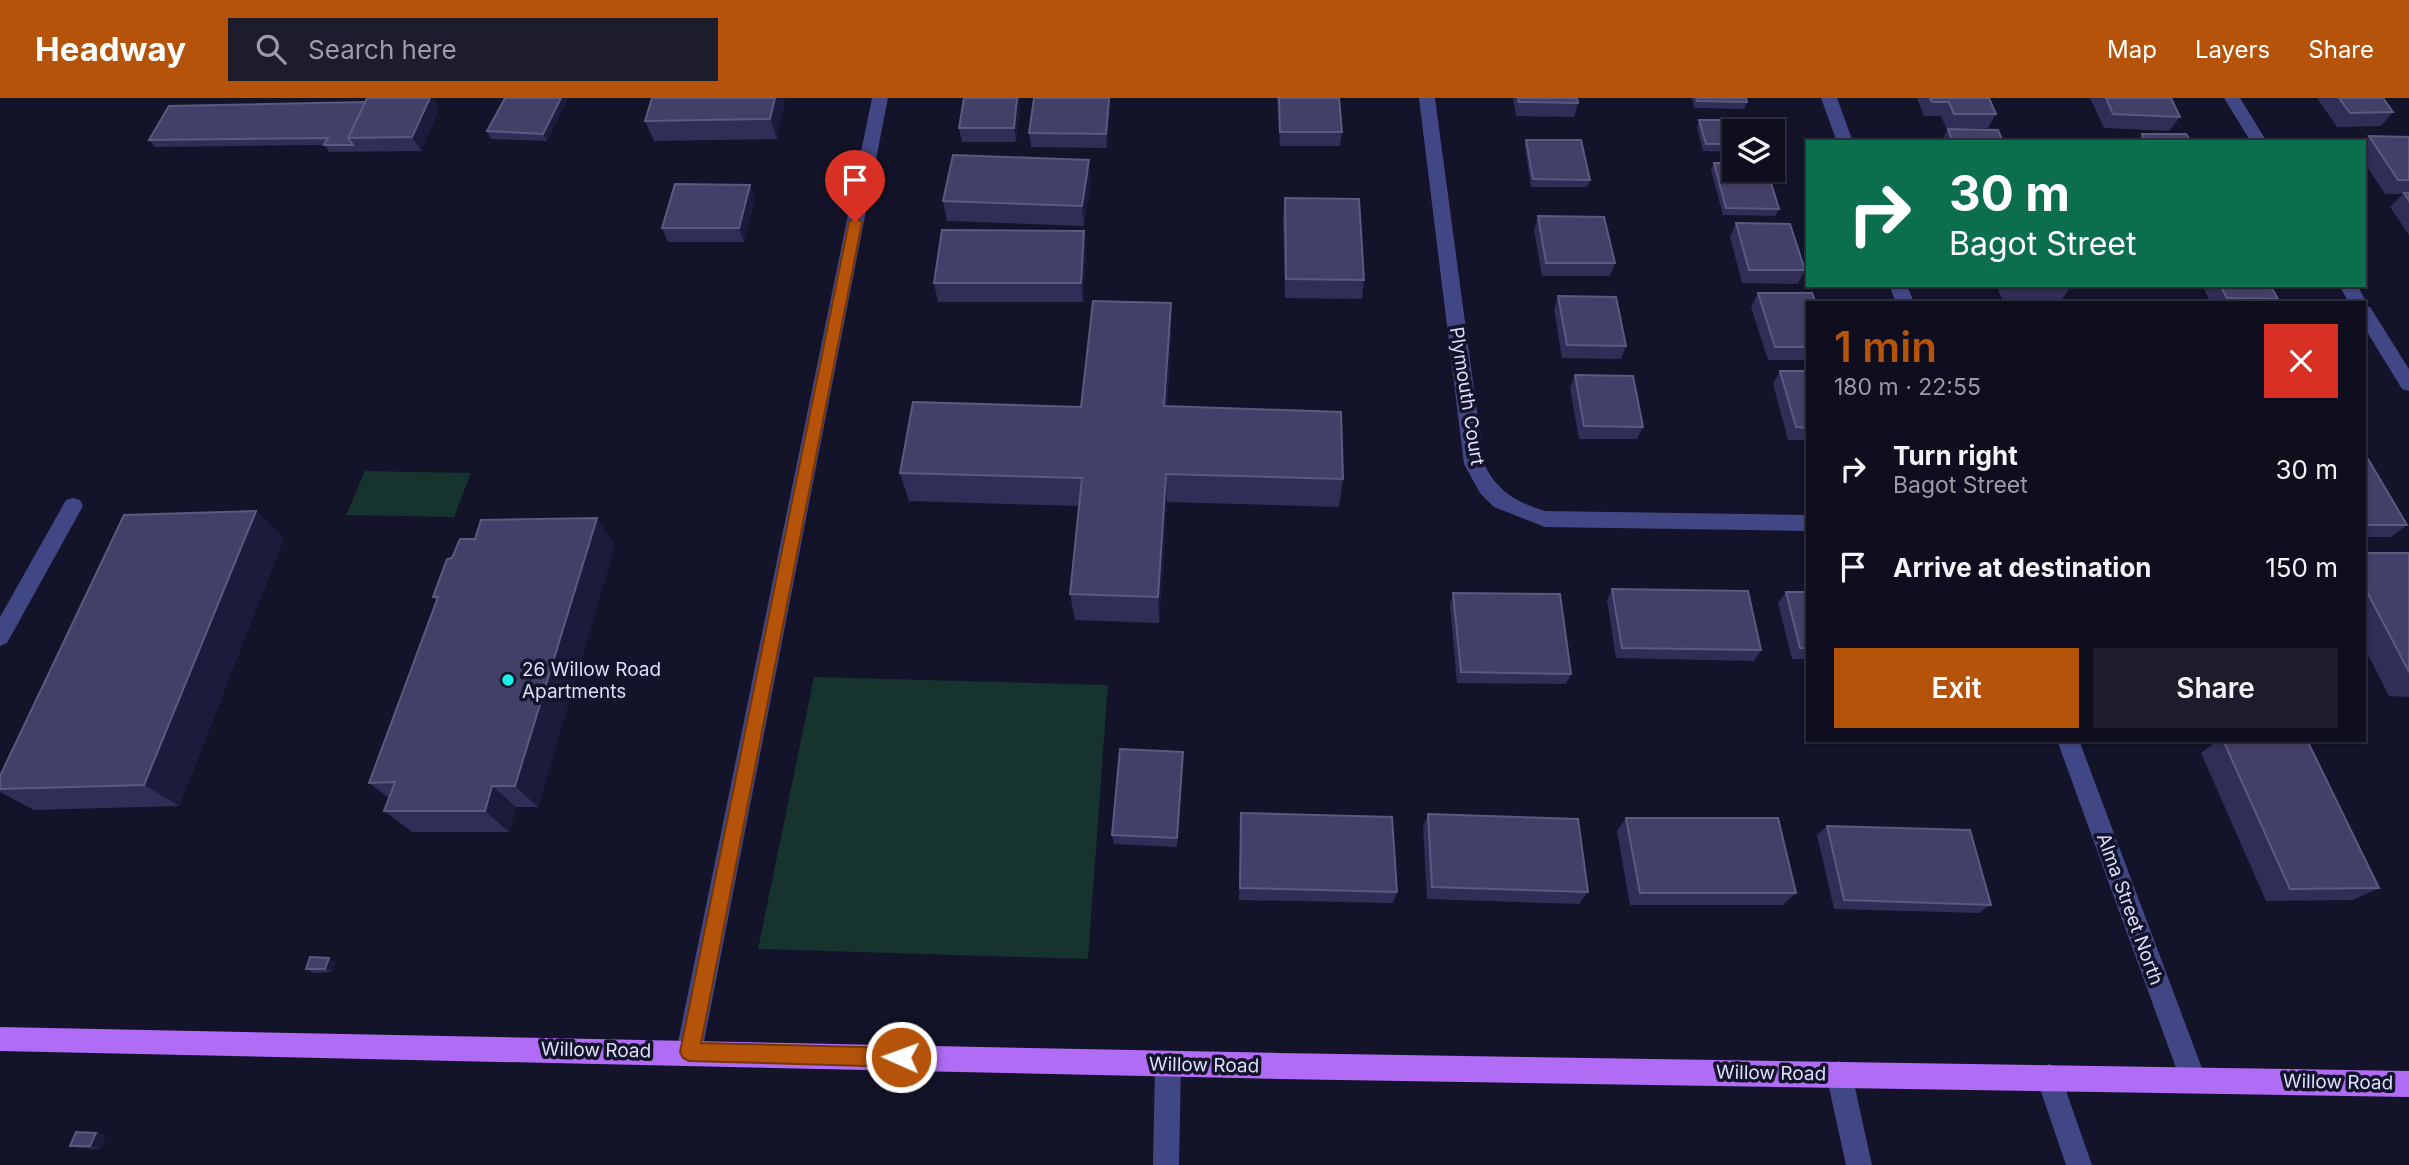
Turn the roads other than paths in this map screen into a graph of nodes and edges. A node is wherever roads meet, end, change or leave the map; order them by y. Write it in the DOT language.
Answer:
graph roads {
  1 [pos="880,98"];
  2 [pos="1427,98"];
  3 [pos="1829,98"];
  4 [pos="2232,98"];
  5 [pos="1844,140"];
  6 [pos="2258,140"];
  7 [pos="2366,315"];
  8 [pos="2409,384"];
  9 [pos="73,506"];
  10 [pos="1806,523"];
  11 [pos="0,637"];
  12 [pos="2068,742"];
  13 [pos="0,1038"];
  14 [pos="689,1052"];
  15 [pos="1168,1064"];
  16 [pos="1839,1074"];
  17 [pos="2049,1077"];
  18 [pos="2193,1079"];
  19 [pos="2409,1084"];
  20 [pos="1166,1165"];
  21 [pos="1859,1165"];
  22 [pos="2079,1165"];
  1 -- 14 [label="street"];
  2 -- 10 [label="street, Plymouth Court"];
  3 -- 5 [label="street"];
  4 -- 6 [label="street"];
  7 -- 8 [label="street"];
  9 -- 11 [label="street"];
  12 -- 18 [label="street, Alma Street North"];
  13 -- 14 [label="main road, Willow Road"];
  14 -- 15 [label="main road, Willow Road"];
  15 -- 16 [label="main road, Willow Road"];
  15 -- 20 [label="street"];
  16 -- 17 [label="main road, Willow Road"];
  16 -- 21 [label="street"];
  17 -- 18 [label="main road, Willow Road"];
  17 -- 22 [label="street"];
  18 -- 19 [label="main road, Willow Road"];
}
